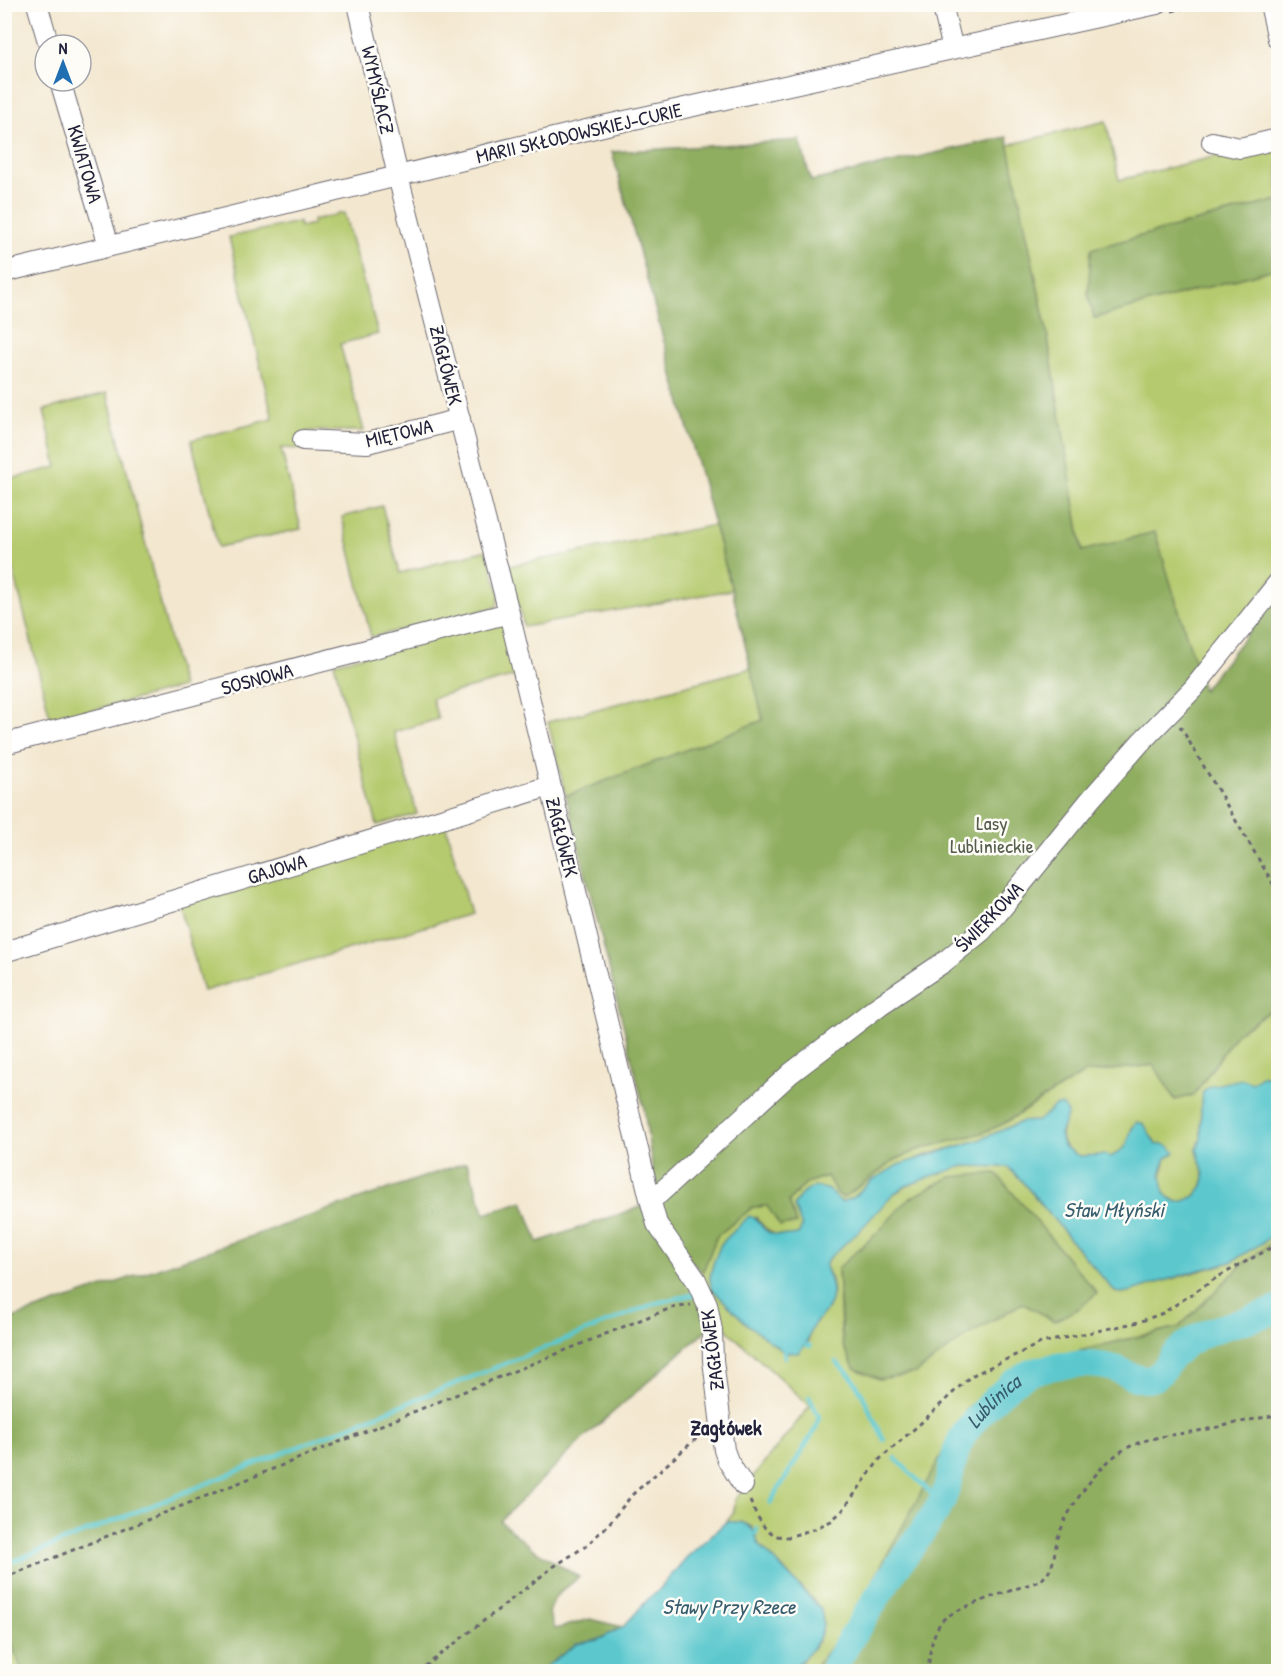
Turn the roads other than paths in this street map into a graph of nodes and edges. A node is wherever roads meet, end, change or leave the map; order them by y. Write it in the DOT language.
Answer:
graph roads {
  1 [pos="37,4"];
  2 [pos="358,4"];
  3 [pos="942,4"];
  4 [pos="1157,4"];
  5 [pos="1270,4"];
  6 [pos="46,33"];
  7 [pos="1278,39"];
  8 [pos="953,49"];
  9 [pos="64,93"];
  10 [pos="1278,139"];
  11 [pos="1212,142"];
  12 [pos="398,176"];
  13 [pos="109,246"];
  14 [pos="4,272"];
  15 [pos="460,419"];
  16 [pos="303,440"];
  17 [pos="1278,583"];
  18 [pos="509,613"];
  19 [pos="4,744"];
  20 [pos="550,786"];
  21 [pos="4,952"];
  22 [pos="650,1199"];
  23 [pos="743,1485"];
  1 -- 6 [label="street"];
  2 -- 12 [label="street, WYMYŚLACZ"];
  3 -- 8 [label="street"];
  4 -- 8 [label="street, MARII SKŁODOWSKIEJ-CURIE"];
  5 -- 7 [label="street"];
  8 -- 12 [label="street, MARII SKŁODOWSKIEJ-CURIE"];
  9 -- 13 [label="street, KWIATOWA"];
  10 -- 11 [label="street"];
  12 -- 13 [label="street, MARII SKŁODOWSKIEJ-CURIE"];
  12 -- 15 [label="street, ZAGŁÓWEK"];
  13 -- 14 [label="street, MARII SKŁODOWSKIEJ-CURIE"];
  15 -- 16 [label="street, MIĘTOWA"];
  15 -- 18 [label="street, ZAGŁÓWEK"];
  17 -- 22 [label="street, ŚWIERKOWA"];
  18 -- 19 [label="street, SOSNOWA"];
  18 -- 20 [label="street, ZAGŁÓWEK"];
  20 -- 21 [label="street, GAJOWA"];
  20 -- 22 [label="street, ZAGŁÓWEK"];
  22 -- 23 [label="street, ZAGŁÓWEK"];
}
